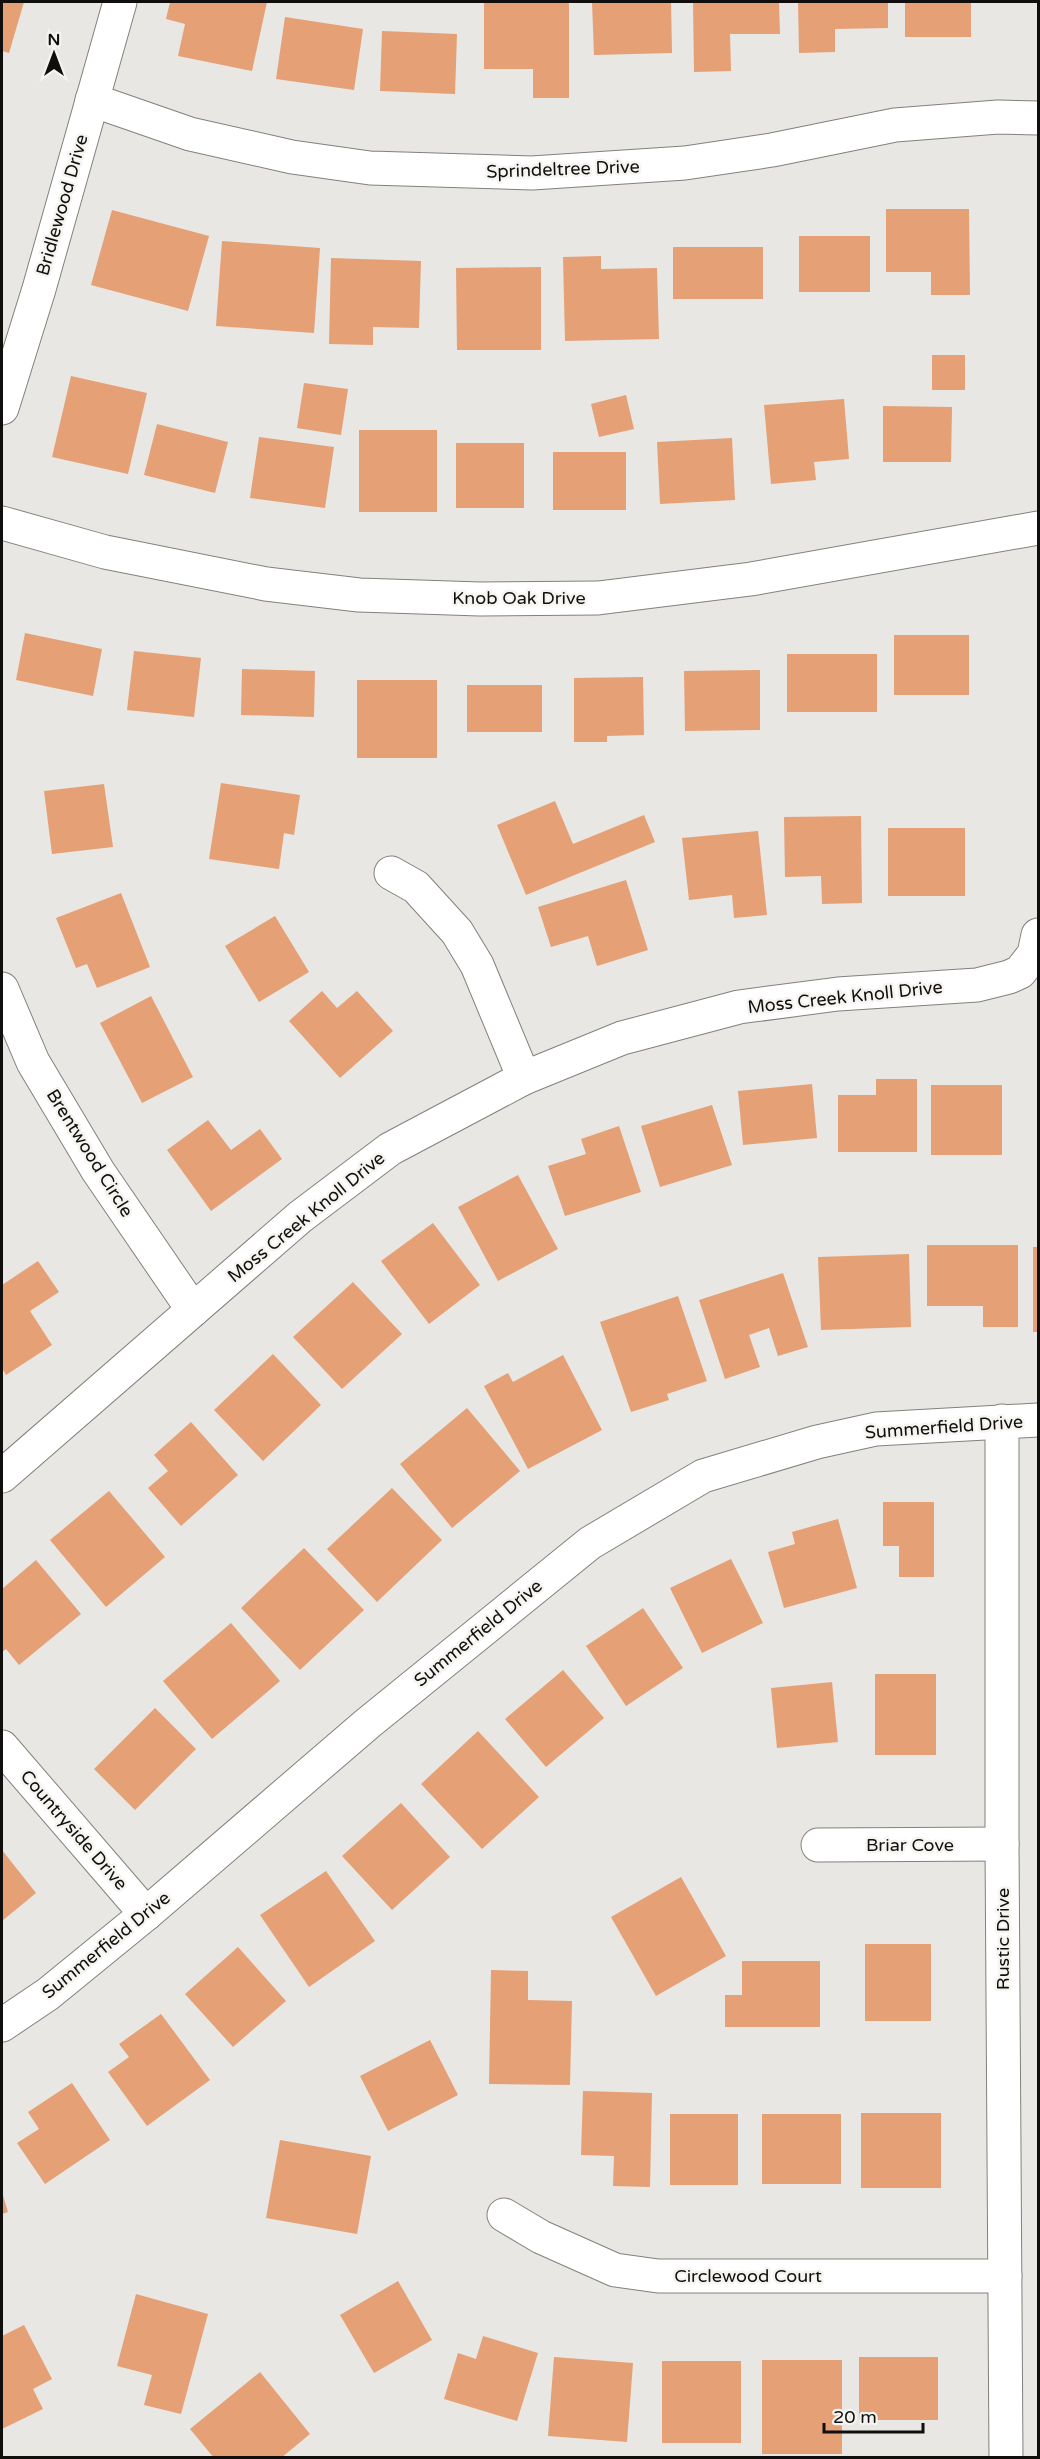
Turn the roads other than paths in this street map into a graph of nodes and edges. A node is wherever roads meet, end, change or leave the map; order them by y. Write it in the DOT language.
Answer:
graph roads {
  1 [pos="120,2"];
  2 [pos="92,100"];
  3 [pos="1038,118"];
  4 [pos="2,408"];
  5 [pos="2,523"];
  6 [pos="1038,528"];
  7 [pos="391,873"];
  8 [pos="1038,935"];
  9 [pos="2,989"];
  10 [pos="524,1078"];
  11 [pos="193,1310"];
  12 [pos="1038,1420"];
  13 [pos="1002,1421"];
  14 [pos="2,1476"];
  15 [pos="2,1747"];
  16 [pos="1002,1844"];
  17 [pos="818,1845"];
  18 [pos="146,1914"];
  19 [pos="2,2025"];
  20 [pos="504,2215"];
  21 [pos="1005,2276"];
  22 [pos="1006,2457"];
  1 -- 2 [label="street, Bridlewood Drive"];
  2 -- 3 [label="street, Sprindeltree Drive"];
  2 -- 4 [label="street, Bridlewood Drive"];
  5 -- 6 [label="street, Knob Oak Drive"];
  7 -- 10 [label="street"];
  8 -- 10 [label="street, Moss Creek Knoll Drive"];
  9 -- 11 [label="street, Brentwood Circle"];
  10 -- 11 [label="street, Moss Creek Knoll Drive"];
  11 -- 14 [label="street, Moss Creek Knoll Drive"];
  12 -- 13 [label="street, Summerfield Drive"];
  13 -- 16 [label="street, Rustic Drive"];
  13 -- 18 [label="street, Summerfield Drive"];
  15 -- 18 [label="street, Countryside Drive"];
  16 -- 17 [label="street, Briar Cove"];
  16 -- 21 [label="street, Rustic Drive"];
  18 -- 19 [label="street, Summerfield Drive"];
  20 -- 21 [label="street, Circlewood Court"];
  21 -- 22 [label="street, Rustic Drive"];
}
